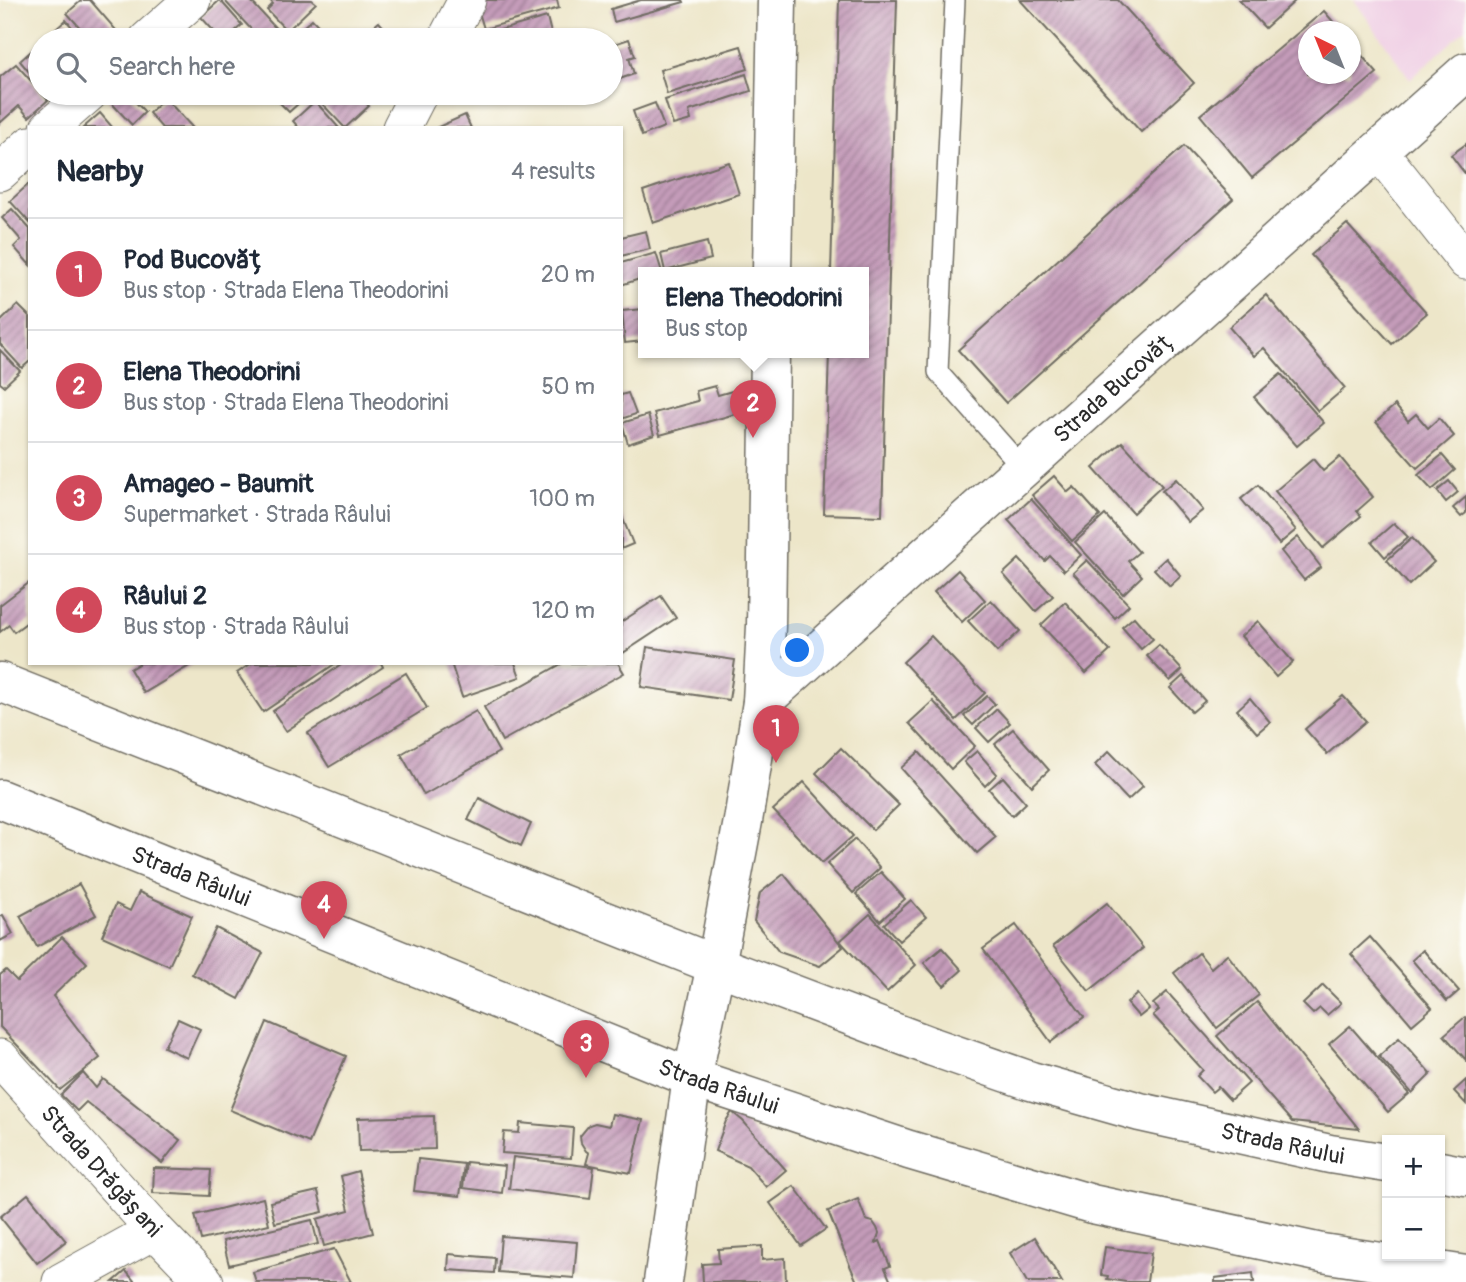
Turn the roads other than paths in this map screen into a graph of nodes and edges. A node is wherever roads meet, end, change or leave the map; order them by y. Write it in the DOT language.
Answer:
graph roads {
  1 [pos="192,0"];
  2 [pos="467,0"];
  3 [pos="777,0"];
  4 [pos="955,0"];
  5 [pos="160,28"];
  6 [pos="452,28"];
  7 [pos="1466,72"];
  8 [pos="76,105"];
  9 [pos="413,105"];
  10 [pos="52,126"];
  11 [pos="402,126"];
  12 [pos="28,147"];
  13 [pos="1378,150"];
  14 [pos="0,172"];
  15 [pos="1466,261"];
  16 [pos="772,267"];
  17 [pos="770,358"];
  18 [pos="1023,468"];
  19 [pos="0,681"];
  20 [pos="762,702"];
  21 [pos="0,799"];
  22 [pos="716,965"];
  23 [pos="0,1058"];
  24 [pos="692,1078"];
  25 [pos="1382,1162"];
  26 [pos="1445,1172"];
  27 [pos="1466,1176"];
  28 [pos="155,1230"];
  29 [pos="1466,1275"];
  30 [pos="61,1282"];
  31 [pos="205,1282"];
  32 [pos="663,1282"];
  1 -- 5 [label="street"];
  2 -- 6 [label="street"];
  3 -- 16 [label="main road"];
  4 -- 18 [label="lane"];
  7 -- 13 [label="main road, Strada Bucovăț"];
  8 -- 10 [label="street"];
  9 -- 11 [label="street"];
  12 -- 14 [label="street"];
  13 -- 15 [label="street"];
  13 -- 18 [label="main road, Strada Bucovăț"];
  17 -- 20 [label="main road"];
  18 -- 20 [label="main road, Strada Bucovăț"];
  19 -- 22 [label="main road, Strada Râului"];
  20 -- 22 [label="main road"];
  21 -- 24 [label="main road, Strada Râului"];
  22 -- 24 [label="main road"];
  22 -- 25 [label="main road, Strada Râului"];
  23 -- 28 [label="street, Strada Drăgășani"];
  24 -- 29 [label="main road, Strada Râului"];
  24 -- 32 [label="main road"];
  26 -- 27 [label="main road"];
  28 -- 30 [label="street"];
  28 -- 31 [label="street, Strada Drăgășani"];
}
